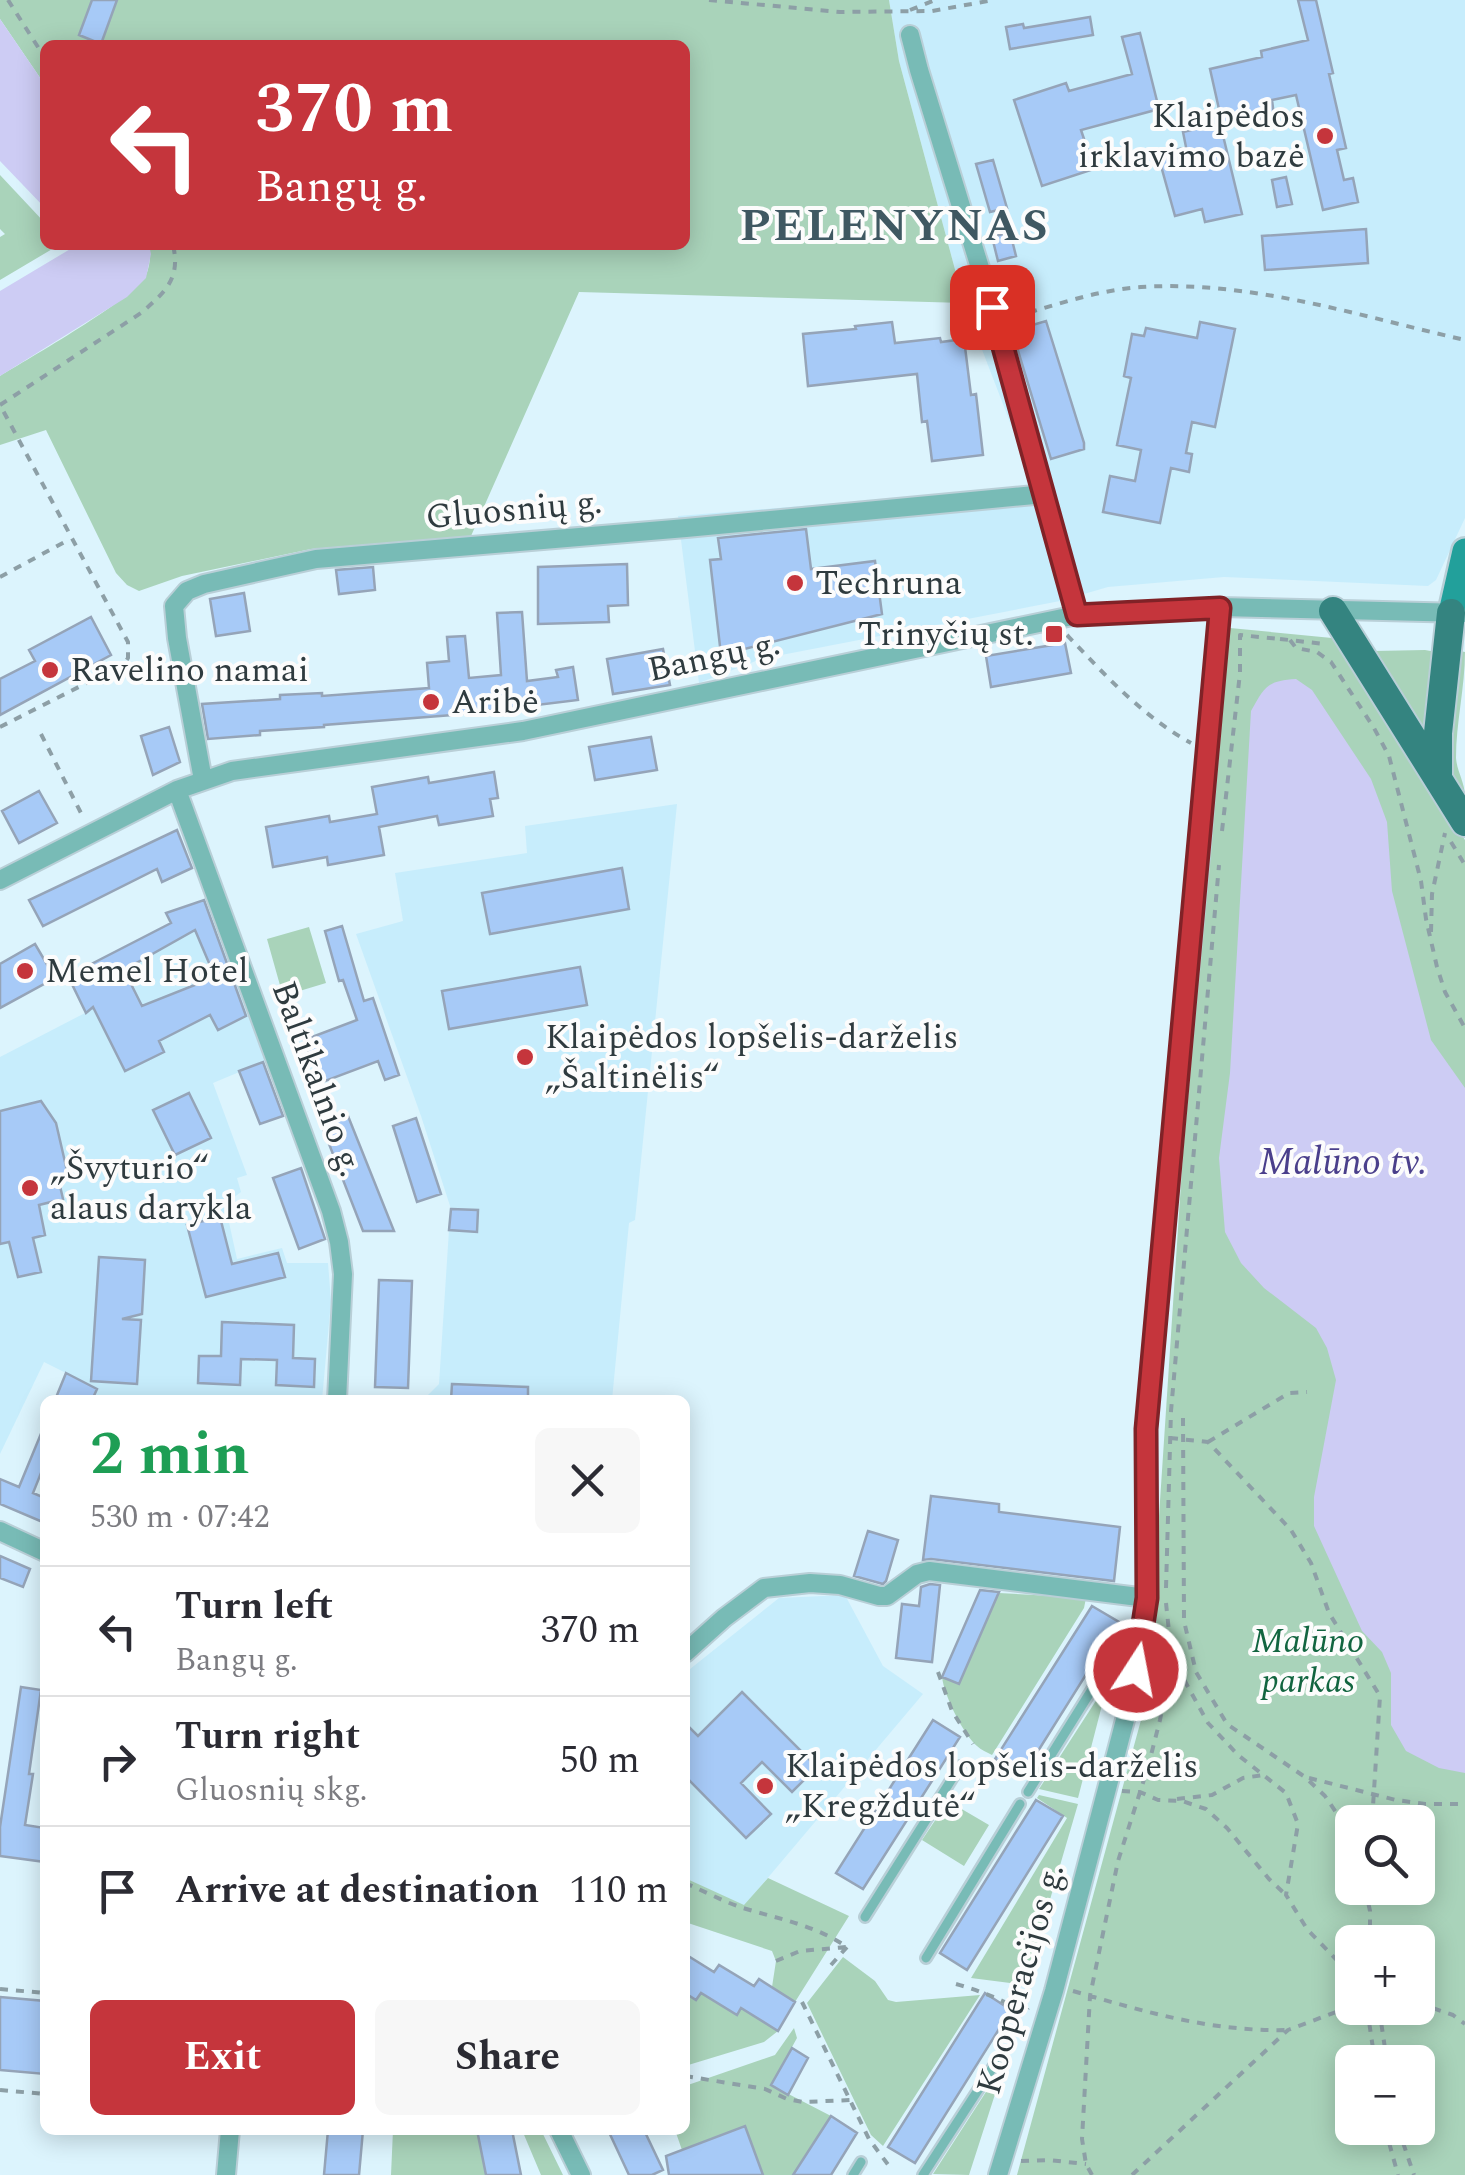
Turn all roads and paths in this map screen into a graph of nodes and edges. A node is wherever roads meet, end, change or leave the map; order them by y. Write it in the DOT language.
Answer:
graph roads {
  1 [pos="8,0"];
  2 [pos="710,0"];
  3 [pos="935,0"];
  4 [pos="994,0"];
  5 [pos="906,11"];
  6 [pos="910,35"];
  7 [pos="40,50"];
  8 [pos="174,250"];
  9 [pos="997,323"];
  10 [pos="1465,340"];
  11 [pos="0,405"];
  12 [pos="1045,494"];
  13 [pos="72,538"];
  14 [pos="1465,551"];
  15 [pos="0,577"];
  16 [pos="1220,608"];
  17 [pos="1333,611"];
  18 [pos="1458,613"];
  19 [pos="1077,615"];
  20 [pos="1054,620"];
  21 [pos="1279,640"];
  22 [pos="1290,640"];
  23 [pos="0,727"];
  24 [pos="41,734"];
  25 [pos="1196,746"];
  26 [pos="1438,778"];
  27 [pos="203,780"];
  28 [pos="177,790"];
  29 [pos="1455,827"];
  30 [pos="91,832"];
  31 [pos="1222,836"];
  32 [pos="1220,855"];
  33 [pos="0,880"];
  34 [pos="1432,942"];
  35 [pos="1465,1028"];
  36 [pos="1308,1392"];
  37 [pos="337,1395"];
  38 [pos="1184,1418"];
  39 [pos="1146,1429"];
  40 [pos="1171,1439"];
  41 [pos="1182,1439"];
  42 [pos="1208,1442"];
  43 [pos="0,1531"];
  44 [pos="40,1550"];
  45 [pos="1147,1598"];
  46 [pos="690,1649"];
  47 [pos="1173,1654"];
  48 [pos="1111,1659"];
  49 [pos="938,1672"];
  50 [pos="973,1744"];
  51 [pos="960,1766"];
  52 [pos="1263,1775"];
  53 [pos="1305,1777"];
  54 [pos="1028,1792"];
  55 [pos="1140,1792"];
  56 [pos="1375,1795"];
  57 [pos="1160,1800"];
  58 [pos="1020,1804"];
  59 [pos="1465,1804"];
  60 [pos="1374,1805"];
  61 [pos="1335,1812"];
  62 [pos="690,1885"];
  63 [pos="1286,1895"];
  64 [pos="865,1917"];
  65 [pos="847,1946"];
  66 [pos="926,1958"];
  67 [pos="1335,1959"];
  68 [pos="776,1961"];
  69 [pos="831,1965"];
  70 [pos="956,1984"];
  71 [pos="0,1989"];
  72 [pos="40,1993"];
  73 [pos="1090,1996"];
  74 [pos="802,2002"];
  75 [pos="1435,2009"];
  76 [pos="1335,2012"];
  77 [pos="1025,2013"];
  78 [pos="1465,2024"];
  79 [pos="1288,2030"];
  80 [pos="994,2064"];
  81 [pos="690,2077"];
  82 [pos="0,2090"];
  83 [pos="40,2094"];
  84 [pos="852,2100"];
  85 [pos="230,2135"];
  86 [pos="561,2135"];
  87 [pos="1389,2145"];
  88 [pos="1404,2145"];
  89 [pos="861,2162"];
  90 [pos="1086,2164"];
  91 [pos="1000,2168"];
  92 [pos="892,2170"];
  93 [pos="226,2175"];
  94 [pos="581,2175"];
  95 [pos="853,2175"];
  96 [pos="923,2175"];
  97 [pos="1092,2175"];
  98 [pos="1132,2175"];
  99 [pos="1398,2175"];
  100 [pos="1414,2175"];
  1 -- 7 [label="path"];
  2 -- 5 [label="path"];
  3 -- 5 [label="path"];
  4 -- 5 [label="path"];
  6 -- 9 [label="street"];
  8 -- 11 [label="path"];
  9 -- 10 [label="path"];
  9 -- 12 [label="street"];
  11 -- 13 [label="path"];
  12 -- 19 [label="street"];
  12 -- 27 [label="street, Gluosnių g."];
  13 -- 15 [label="path"];
  13 -- 23 [label="path"];
  14 -- 18 [label="main road"];
  16 -- 17 [label="street, Bangų g."];
  16 -- 19 [label="street, Bangų g."];
  16 -- 39 [label="street, Kooperacijos g."];
  17 -- 18 [label="street, Bangų g."];
  17 -- 26 [label="main road"];
  18 -- 26 [label="main road"];
  19 -- 20 [label="street, Bangų g."];
  20 -- 25 [label="path"];
  20 -- 27 [label="street, Bangų g."];
  21 -- 31 [label="path"];
  22 -- 34 [label="path"];
  24 -- 30 [label="path"];
  26 -- 29 [label="main road"];
  27 -- 28 [label="street, Bangų g."];
  28 -- 30 [label="street, Bangų g."];
  28 -- 37 [label="street, Baltikalnio g."];
  29 -- 34 [label="path"];
  30 -- 33 [label="street, Bangų g."];
  32 -- 40 [label="path"];
  34 -- 35 [label="path"];
  36 -- 42 [label="path"];
  38 -- 41 [label="path"];
  39 -- 40 [label="path"];
  39 -- 45 [label="street, Kooperacijos g."];
  40 -- 41 [label="path"];
  40 -- 47 [label="path"];
  41 -- 42 [label="path"];
  41 -- 53 [label="path"];
  42 -- 56 [label="path"];
  43 -- 44 [label="street"];
  45 -- 46 [label="street"];
  45 -- 91 [label="street, Kooperacijos g."];
  47 -- 52 [label="path"];
  47 -- 55 [label="path"];
  48 -- 54 [label="lane"];
  49 -- 50 [label="path"];
  51 -- 64 [label="lane"];
  52 -- 57 [label="path"];
  52 -- 63 [label="path"];
  53 -- 56 [label="path"];
  53 -- 61 [label="path"];
  55 -- 57 [label="path"];
  55 -- 73 [label="path"];
  56 -- 59 [label="path"];
  56 -- 60 [label="path"];
  57 -- 63 [label="path"];
  58 -- 66 [label="lane"];
  62 -- 65 [label="path"];
  63 -- 67 [label="path"];
  65 -- 68 [label="path"];
  65 -- 69 [label="path"];
  70 -- 77 [label="path"];
  71 -- 72 [label="path"];
  73 -- 79 [label="path"];
  73 -- 90 [label="path"];
  74 -- 84 [label="path"];
  75 -- 78 [label="path"];
  76 -- 79 [label="path"];
  79 -- 98 [label="path"];
  80 -- 96 [label="lane"];
  81 -- 84 [label="path"];
  82 -- 83 [label="path"];
  84 -- 92 [label="path"];
  85 -- 93 [label="street"];
  86 -- 94 [label="street"];
  87 -- 99 [label="path"];
  88 -- 100 [label="path"];
  89 -- 95 [label="lane"];
  90 -- 91 [label="path"];
  90 -- 97 [label="path"];
}
